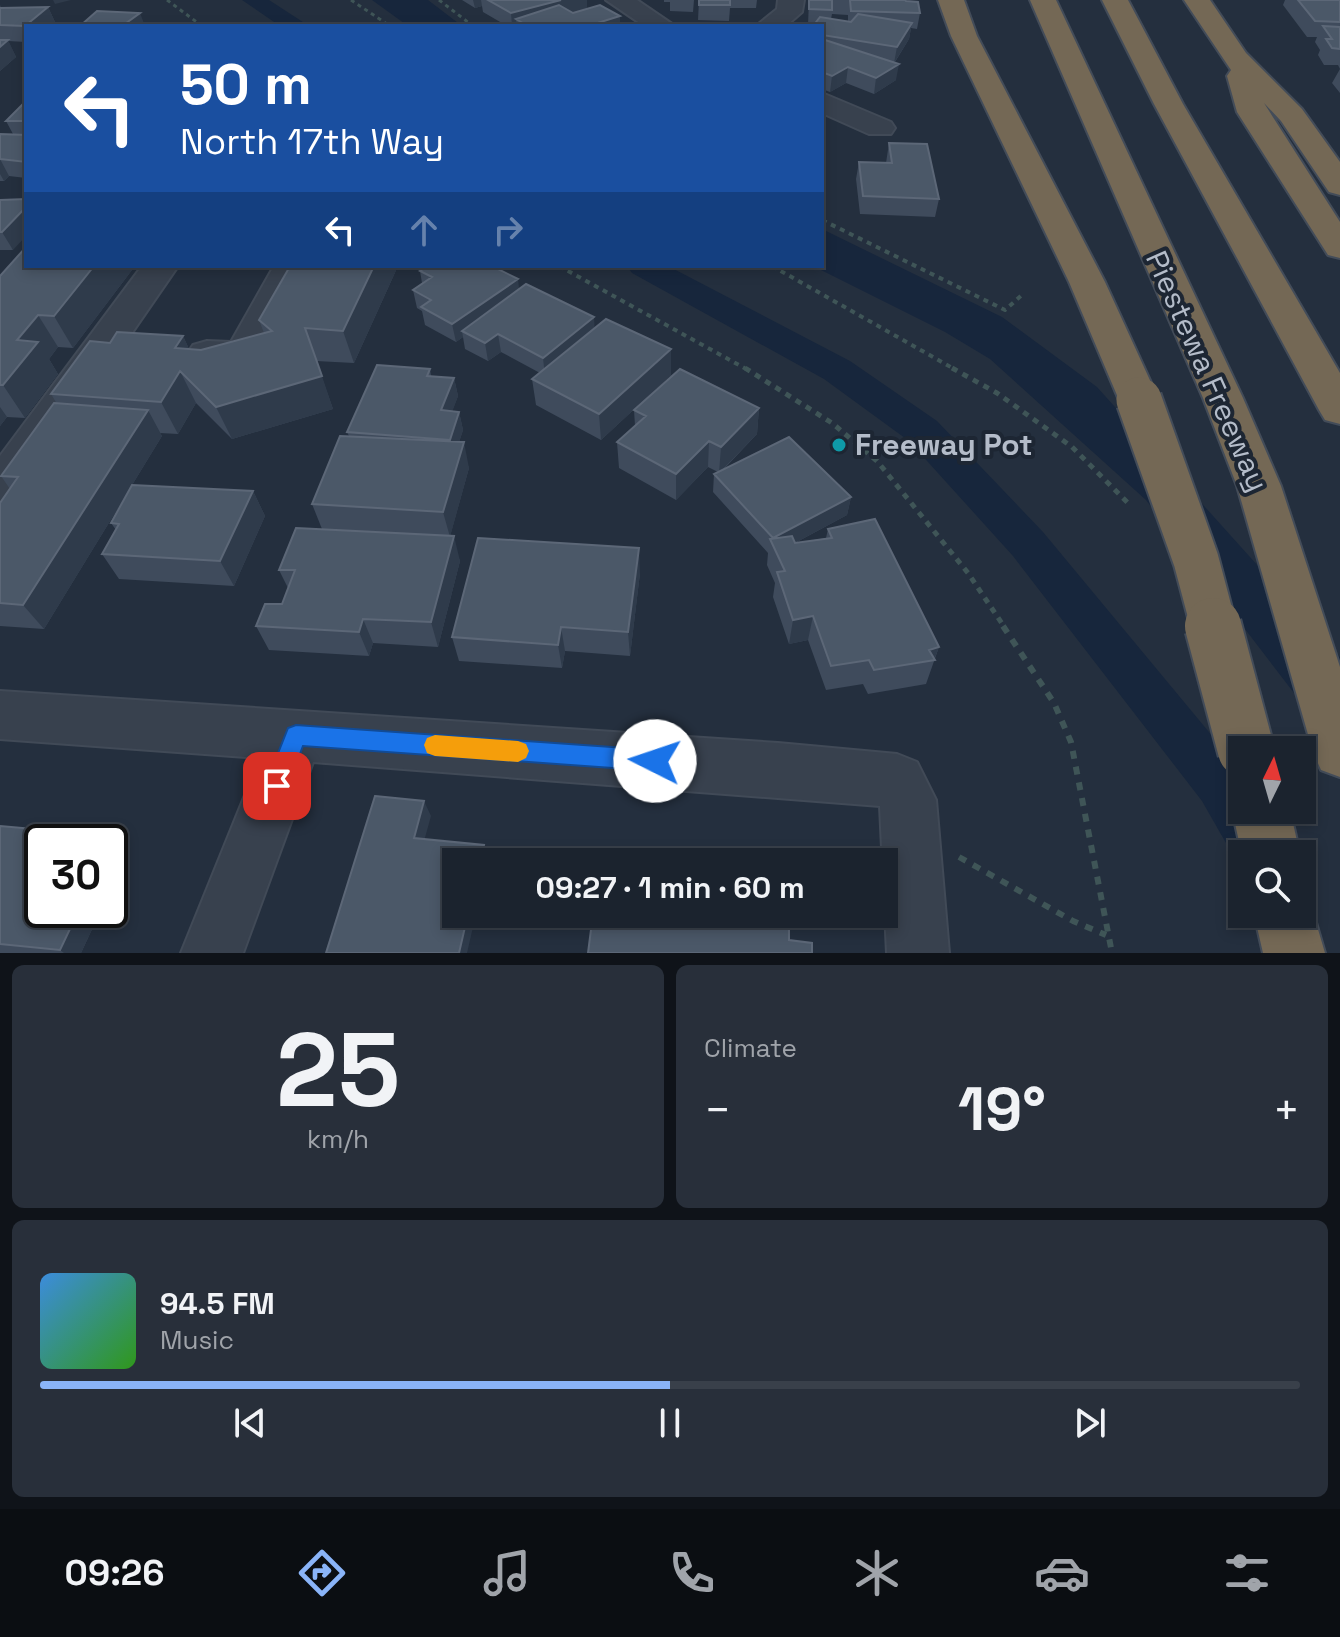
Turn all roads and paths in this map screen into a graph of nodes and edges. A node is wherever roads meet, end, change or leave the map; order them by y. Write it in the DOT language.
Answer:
graph roads {
  1 [pos="167,0"];
  2 [pos="351,0"];
  3 [pos="439,0"];
  4 [pos="619,0"];
  5 [pos="791,0"];
  6 [pos="951,0"];
  7 [pos="1043,0"];
  8 [pos="1115,0"];
  9 [pos="1197,0"];
  10 [pos="199,24"];
  11 [pos="387,24"];
  12 [pos="470,24"];
  13 [pos="659,24"];
  14 [pos="772,24"];
  15 [pos="1236,59"];
  16 [pos="824,103"];
  17 [pos="880,128"];
  18 [pos="1340,185"];
  19 [pos="824,221"];
  20 [pos="1340,248"];
  21 [pos="159,268"];
  22 [pos="291,268"];
  23 [pos="563,268"];
  24 [pos="776,268"];
  25 [pos="1023,294"];
  26 [pos="101,347"];
  27 [pos="1340,410"];
  28 [pos="0,489"];
  29 [pos="1134,509"];
  30 [pos="0,715"];
  31 [pos="296,735"];
  32 [pos="1242,736"];
  33 [pos="1340,752"];
  34 [pos="954,854"];
  35 [pos="1288,928"];
  36 [pos="1107,935"];
  37 [pos="212,953"];
  38 [pos="918,953"];
  39 [pos="1112,953"];
  40 [pos="1294,953"];
  1 -- 10 [label="path"];
  2 -- 11 [label="path"];
  3 -- 12 [label="path"];
  4 -- 13 [label="street"];
  5 -- 14 [label="street"];
  6 -- 32 [label="highway, bridge"];
  7 -- 33 [label="highway, Piestewa Freeway"];
  8 -- 27 [label="highway"];
  9 -- 15 [label="highway"];
  15 -- 18 [label="highway"];
  15 -- 20 [label="highway"];
  16 -- 17 [label="street"];
  19 -- 25 [label="path"];
  21 -- 26 [label="street"];
  22 -- 26 [label="street"];
  23 -- 36 [label="path"];
  24 -- 29 [label="path"];
  26 -- 28 [label="street"];
  30 -- 31 [label="street"];
  31 -- 37 [label="street"];
  31 -- 38 [label="street"];
  34 -- 36 [label="path"];
  35 -- 40 [label="highway"];
  36 -- 39 [label="path"];
}
